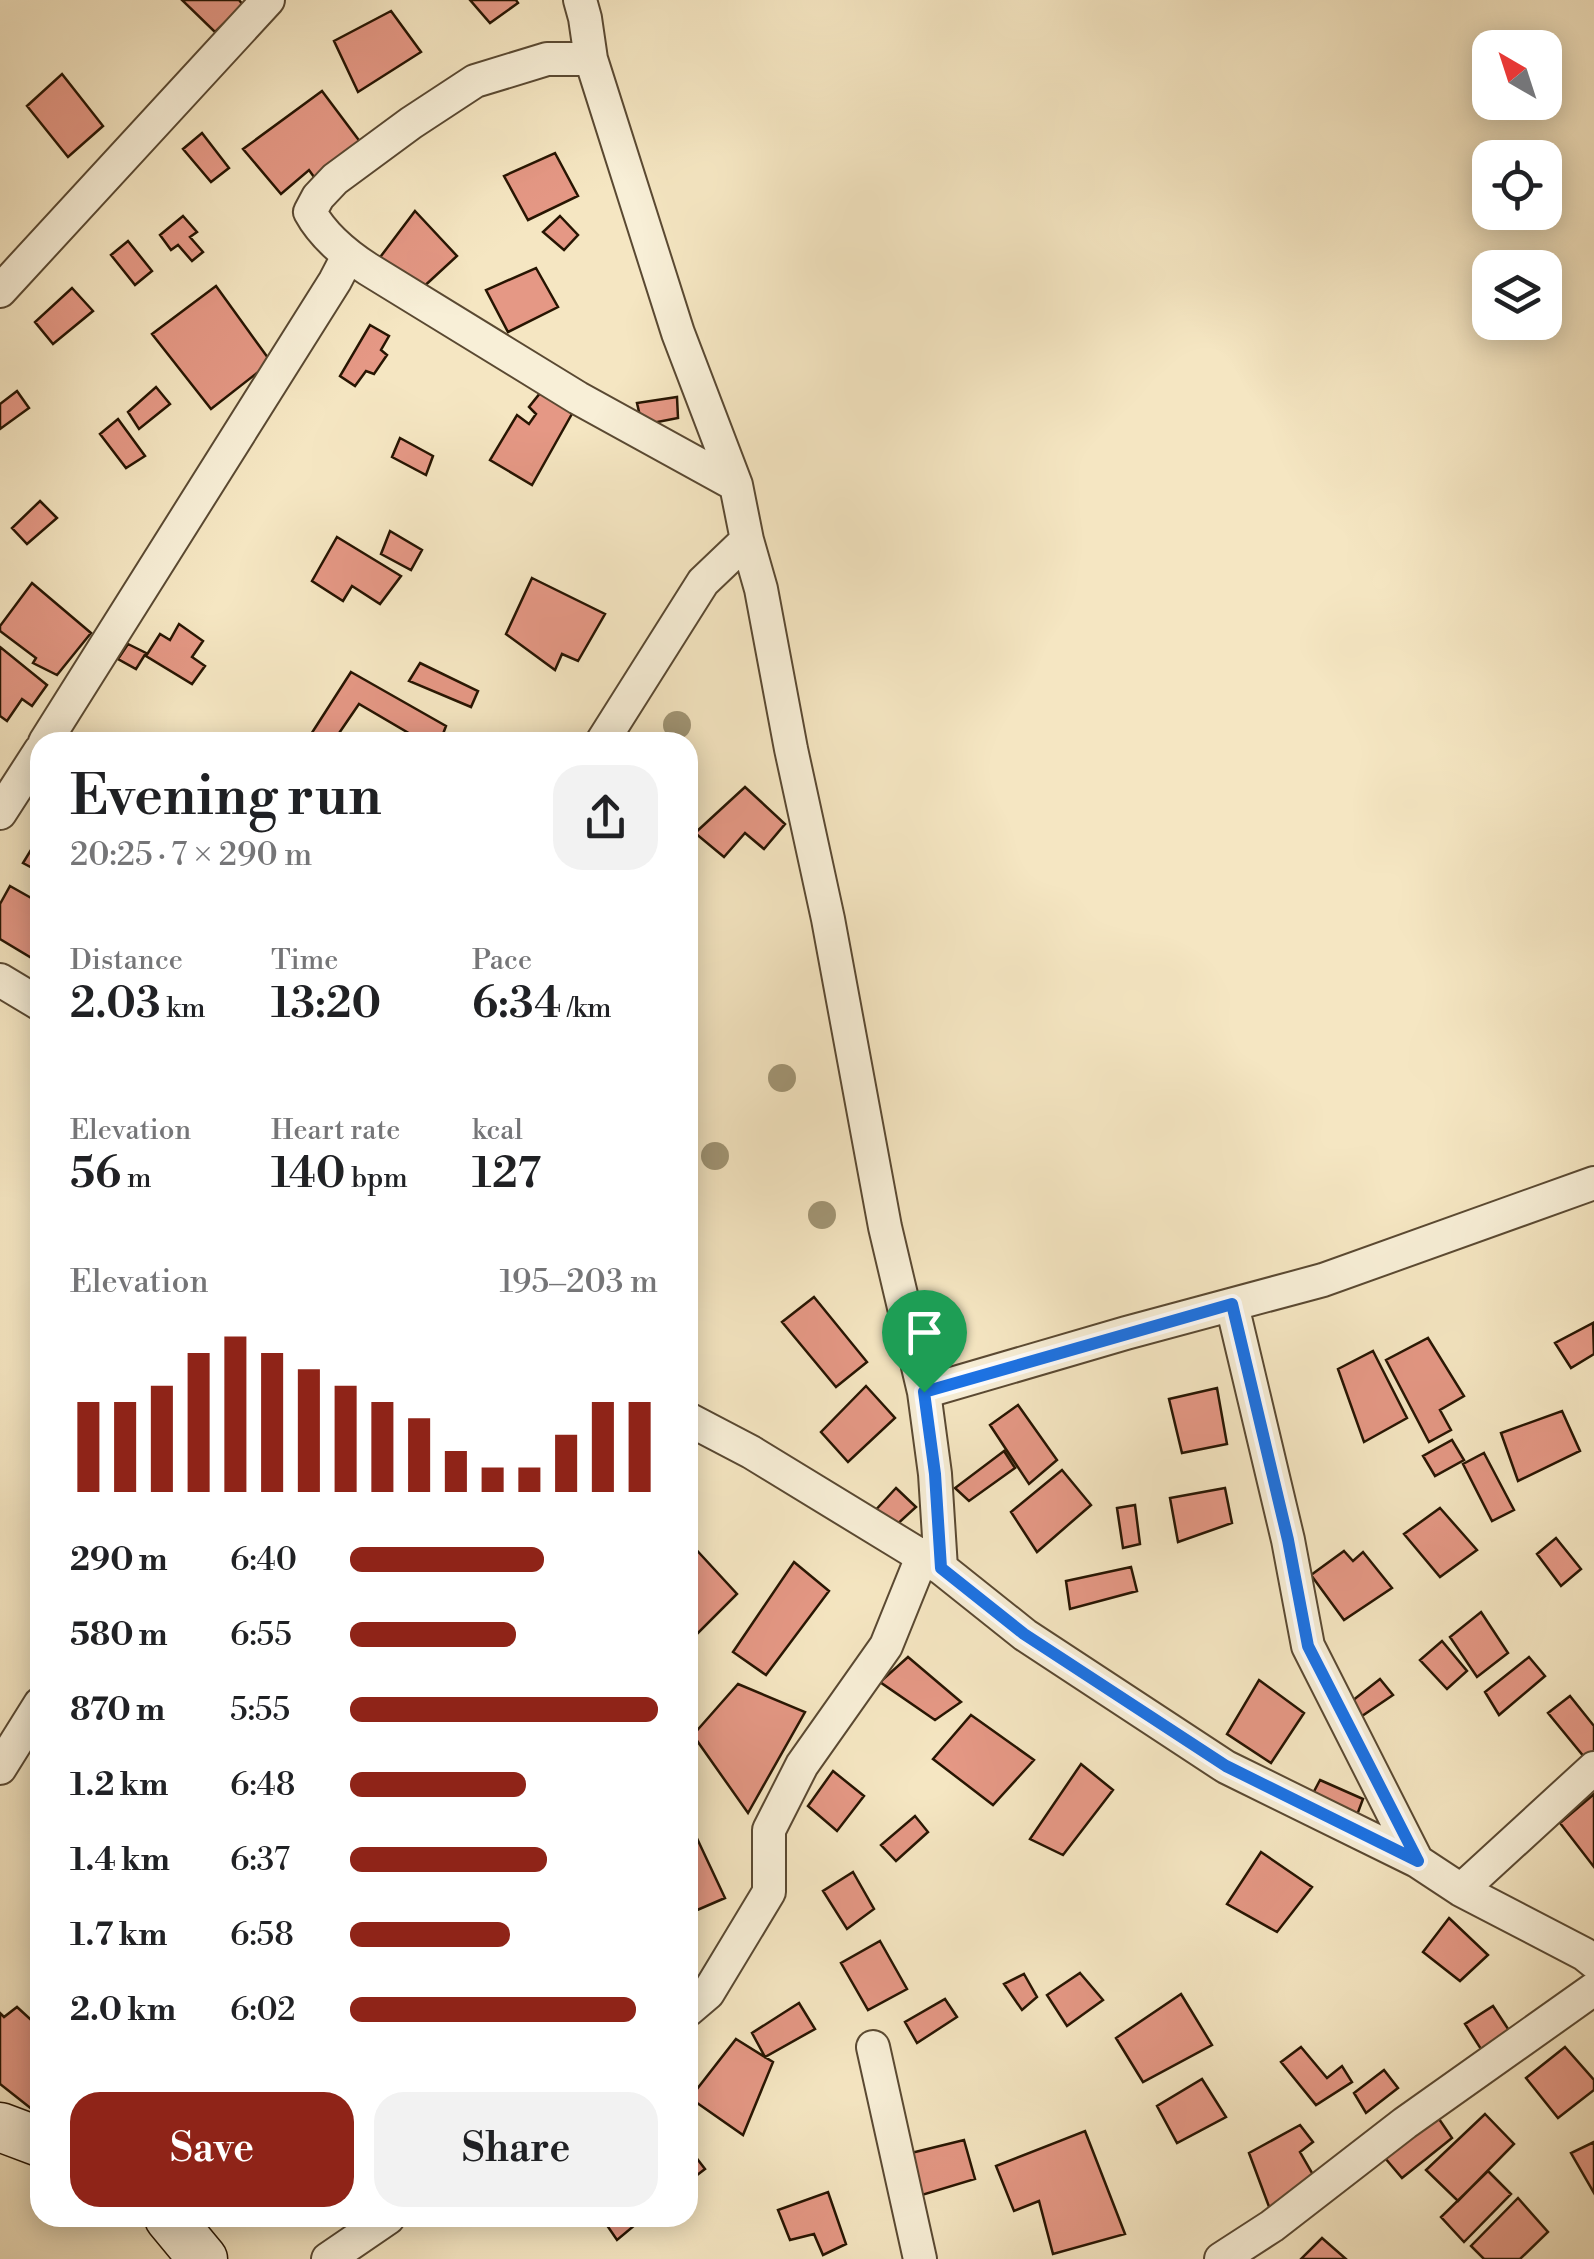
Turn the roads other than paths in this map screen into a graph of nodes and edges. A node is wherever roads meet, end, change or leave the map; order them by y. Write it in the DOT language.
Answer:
graph roads {
  1 [pos="268,0"];
  2 [pos="580,0"];
  3 [pos="591,59"];
  4 [pos="348,256"];
  5 [pos="0,291"];
  6 [pos="736,485"];
  7 [pos="747,540"];
  8 [pos="52,732"];
  9 [pos="608,732"];
  10 [pos="30,766"];
  11 [pos="0,813"];
  12 [pos="0,980"];
  13 [pos="30,998"];
  14 [pos="1594,1183"];
  15 [pos="1232,1304"];
  16 [pos="924,1392"];
  17 [pos="698,1423"];
  18 [pos="932,1562"];
  19 [pos="30,1720"];
  20 [pos="0,1768"];
  21 [pos="1594,1768"];
  22 [pos="1418,1861"];
  23 [pos="1461,1890"];
  24 [pos="1594,1962"];
  25 [pos="1594,1989"];
  26 [pos="698,2001"];
  27 [pos="872,2047"];
  28 [pos="0,2127"];
  29 [pos="30,2138"];
  30 [pos="177,2227"];
  31 [pos="375,2227"];
  32 [pos="204,2259"];
  33 [pos="328,2259"];
  34 [pos="920,2259"];
  35 [pos="1220,2259"];
  1 -- 5 [label="street"];
  2 -- 3 [label="street"];
  3 -- 4 [label="street"];
  3 -- 6 [label="street"];
  4 -- 6 [label="street"];
  4 -- 8 [label="street"];
  6 -- 7 [label="street"];
  7 -- 9 [label="street"];
  7 -- 16 [label="street"];
  10 -- 11 [label="street"];
  12 -- 13 [label="street"];
  14 -- 15 [label="street"];
  15 -- 16 [label="street"];
  15 -- 22 [label="street"];
  16 -- 18 [label="street"];
  17 -- 18 [label="street"];
  18 -- 22 [label="street"];
  18 -- 26 [label="street"];
  19 -- 20 [label="street"];
  21 -- 23 [label="street"];
  22 -- 23 [label="street"];
  23 -- 24 [label="street"];
  25 -- 35 [label="street"];
  27 -- 34 [label="street"];
  28 -- 29 [label="street"];
  30 -- 32 [label="street"];
  31 -- 33 [label="street"];
}
